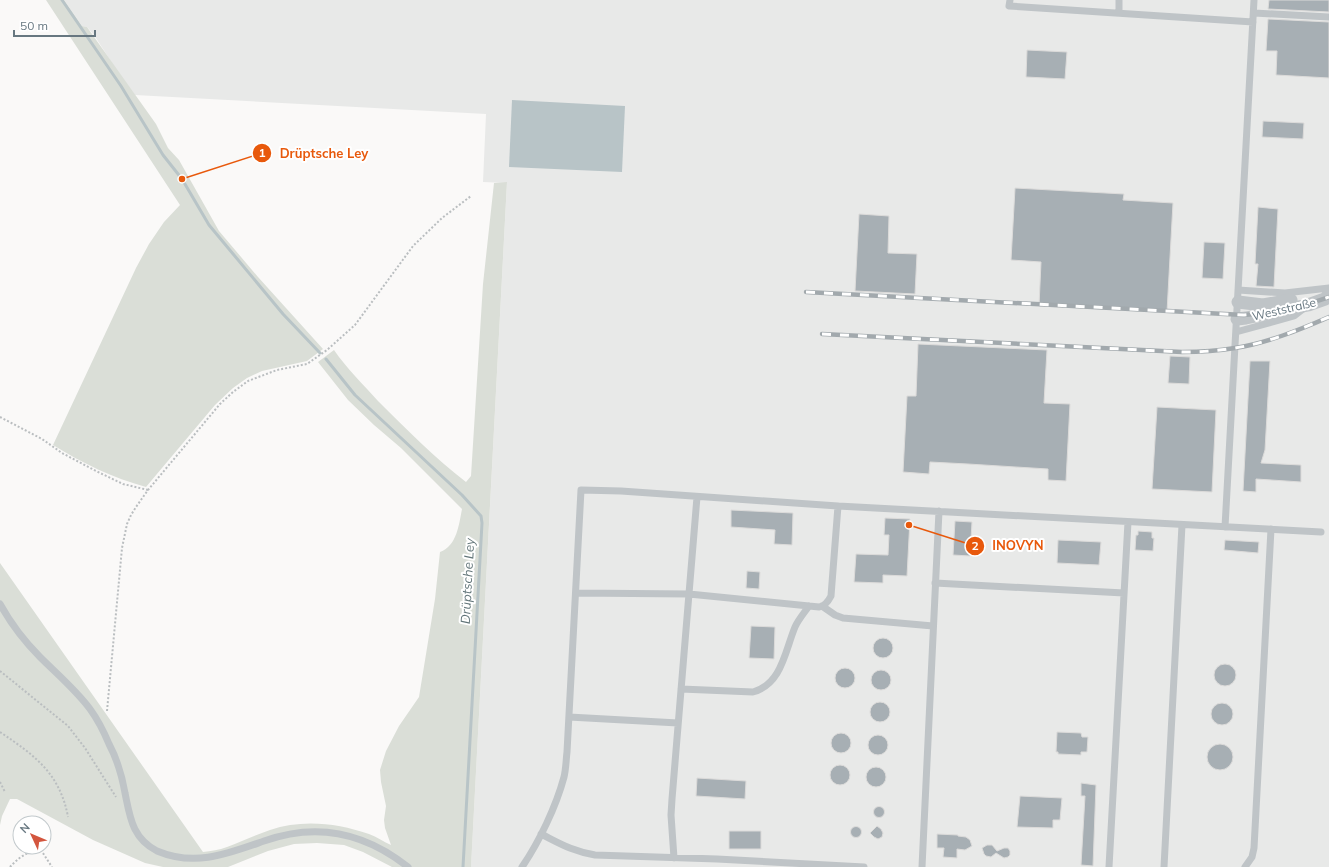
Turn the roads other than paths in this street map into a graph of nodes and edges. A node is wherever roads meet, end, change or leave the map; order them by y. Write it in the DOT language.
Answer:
graph roads {
  1 [pos="1010,0"];
  2 [pos="1119,0"];
  3 [pos="1254,0"];
  4 [pos="1118,13"];
  5 [pos="1254,13"];
  6 [pos="1329,17"];
  7 [pos="1253,22"];
  8 [pos="1329,288"];
  9 [pos="1329,294"];
  10 [pos="1238,296"];
  11 [pos="1237,325"];
  12 [pos="697,497"];
  13 [pos="838,506"];
  14 [pos="939,511"];
  15 [pos="1128,522"];
  16 [pos="1182,525"];
  17 [pos="1225,527"];
  18 [pos="1271,529"];
  19 [pos="1321,532"];
  20 [pos="935,583"];
  21 [pos="576,593"];
  22 [pos="1124,593"];
  23 [pos="689,594"];
  24 [pos="0,604"];
  25 [pos="809,606"];
  26 [pos="822,606"];
  27 [pos="933,626"];
  28 [pos="681,689"];
  29 [pos="569,717"];
  30 [pos="678,723"];
  31 [pos="541,834"];
  32 [pos="674,858"];
  33 [pos="408,867"];
  34 [pos="522,867"];
  35 [pos="864,867"];
  36 [pos="922,867"];
  37 [pos="1109,867"];
  38 [pos="1164,867"];
  39 [pos="1245,867"];
  1 -- 4 [label="lane"];
  2 -- 4 [label="lane"];
  3 -- 5 [label="lane"];
  4 -- 7 [label="lane"];
  5 -- 6 [label="lane"];
  5 -- 7 [label="lane"];
  7 -- 10 [label="lane"];
  8 -- 10 [label="street, Weststraße"];
  9 -- 11 [label="street, Weststraße"];
  10 -- 11 [label="lane"];
  11 -- 17 [label="lane"];
  12 -- 13 [label="lane"];
  12 -- 21 [label="lane"];
  12 -- 23 [label="lane"];
  13 -- 14 [label="lane"];
  13 -- 26 [label="lane"];
  14 -- 15 [label="lane"];
  14 -- 20 [label="lane"];
  15 -- 16 [label="lane"];
  15 -- 22 [label="lane"];
  16 -- 17 [label="lane"];
  16 -- 38 [label="lane"];
  17 -- 18 [label="lane"];
  18 -- 19 [label="lane"];
  18 -- 39 [label="lane"];
  20 -- 22 [label="lane"];
  20 -- 27 [label="lane"];
  21 -- 23 [label="lane"];
  21 -- 29 [label="lane"];
  22 -- 37 [label="lane"];
  23 -- 25 [label="lane"];
  23 -- 28 [label="lane"];
  24 -- 33 [label="lane"];
  25 -- 26 [label="lane"];
  25 -- 28 [label="lane"];
  26 -- 27 [label="lane"];
  27 -- 36 [label="lane"];
  28 -- 30 [label="lane"];
  29 -- 30 [label="lane"];
  29 -- 31 [label="lane"];
  30 -- 32 [label="lane"];
  31 -- 32 [label="lane"];
  31 -- 34 [label="lane"];
  32 -- 35 [label="lane"];
}
